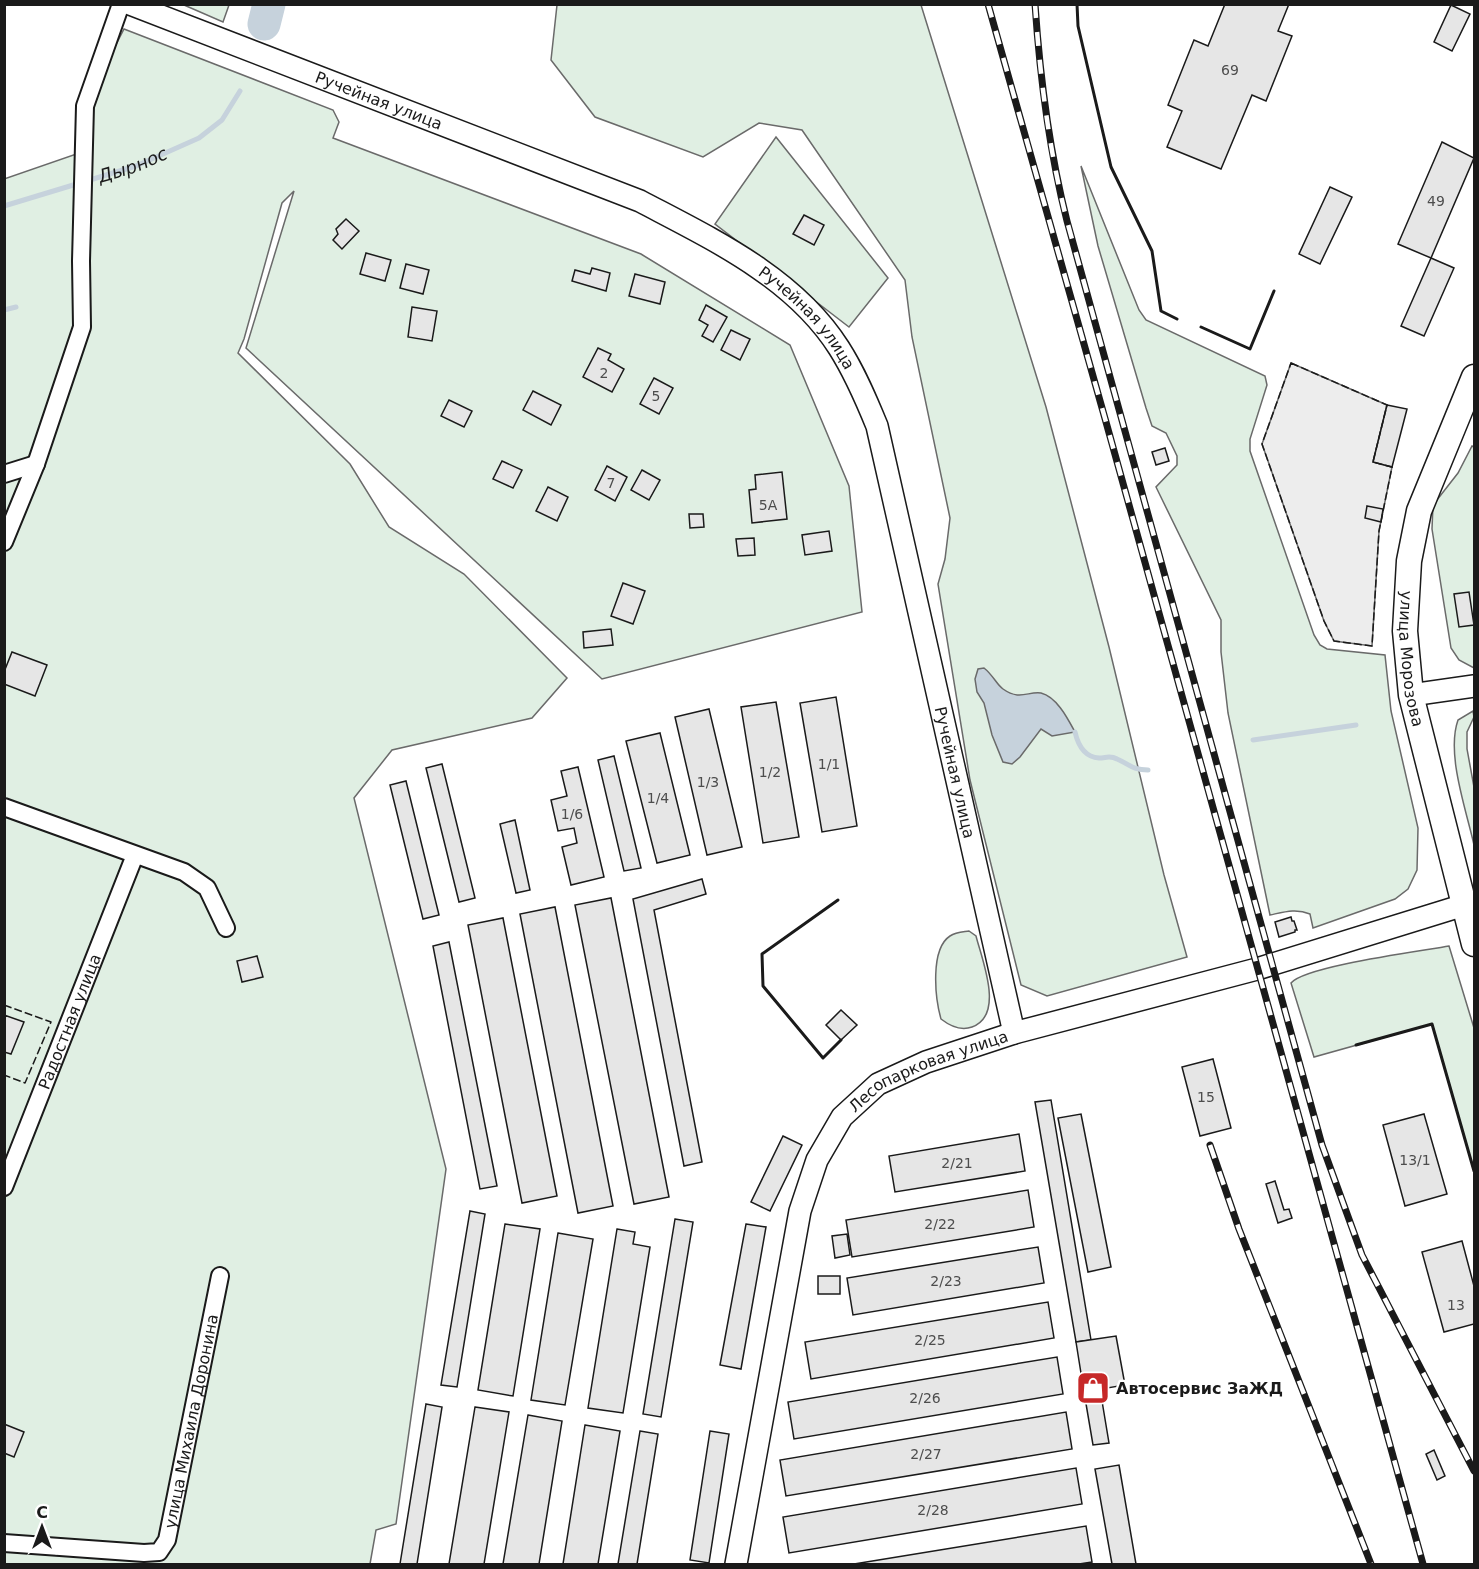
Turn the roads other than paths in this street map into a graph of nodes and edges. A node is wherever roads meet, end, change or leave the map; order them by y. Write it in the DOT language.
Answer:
graph roads {
  1 [pos="121,4"];
  2 [pos="130,4"];
  3 [pos="1474,378"];
  4 [pos="36,464"];
  5 [pos="4,474"];
  6 [pos="4,542"];
  7 [pos="1474,686"];
  8 [pos="1411,694"];
  9 [pos="4,807"];
  10 [pos="135,855"];
  11 [pos="1464,905"];
  12 [pos="226,928"];
  13 [pos="1474,944"];
  14 [pos="1014,1033"];
  15 [pos="4,1187"];
  16 [pos="220,1276"];
  17 [pos="4,1543"];
  18 [pos="736,1564"];
  1 -- 4 [label="street"];
  2 -- 14 [label="street, Ручейная улица"];
  3 -- 8 [label="main road, улица Морозова"];
  4 -- 5 [label="street"];
  4 -- 6 [label="street"];
  7 -- 8 [label="street"];
  8 -- 11 [label="main road, улица Морозова"];
  9 -- 10 [label="street"];
  10 -- 12 [label="street"];
  10 -- 15 [label="street, Радостная улица"];
  11 -- 13 [label="main road, улица Морозова"];
  11 -- 14 [label="street, Лесопарковая улица"];
  14 -- 18 [label="street, Лесопарковая улица"];
  16 -- 17 [label="street, улица Михаила Доронина"];
}
